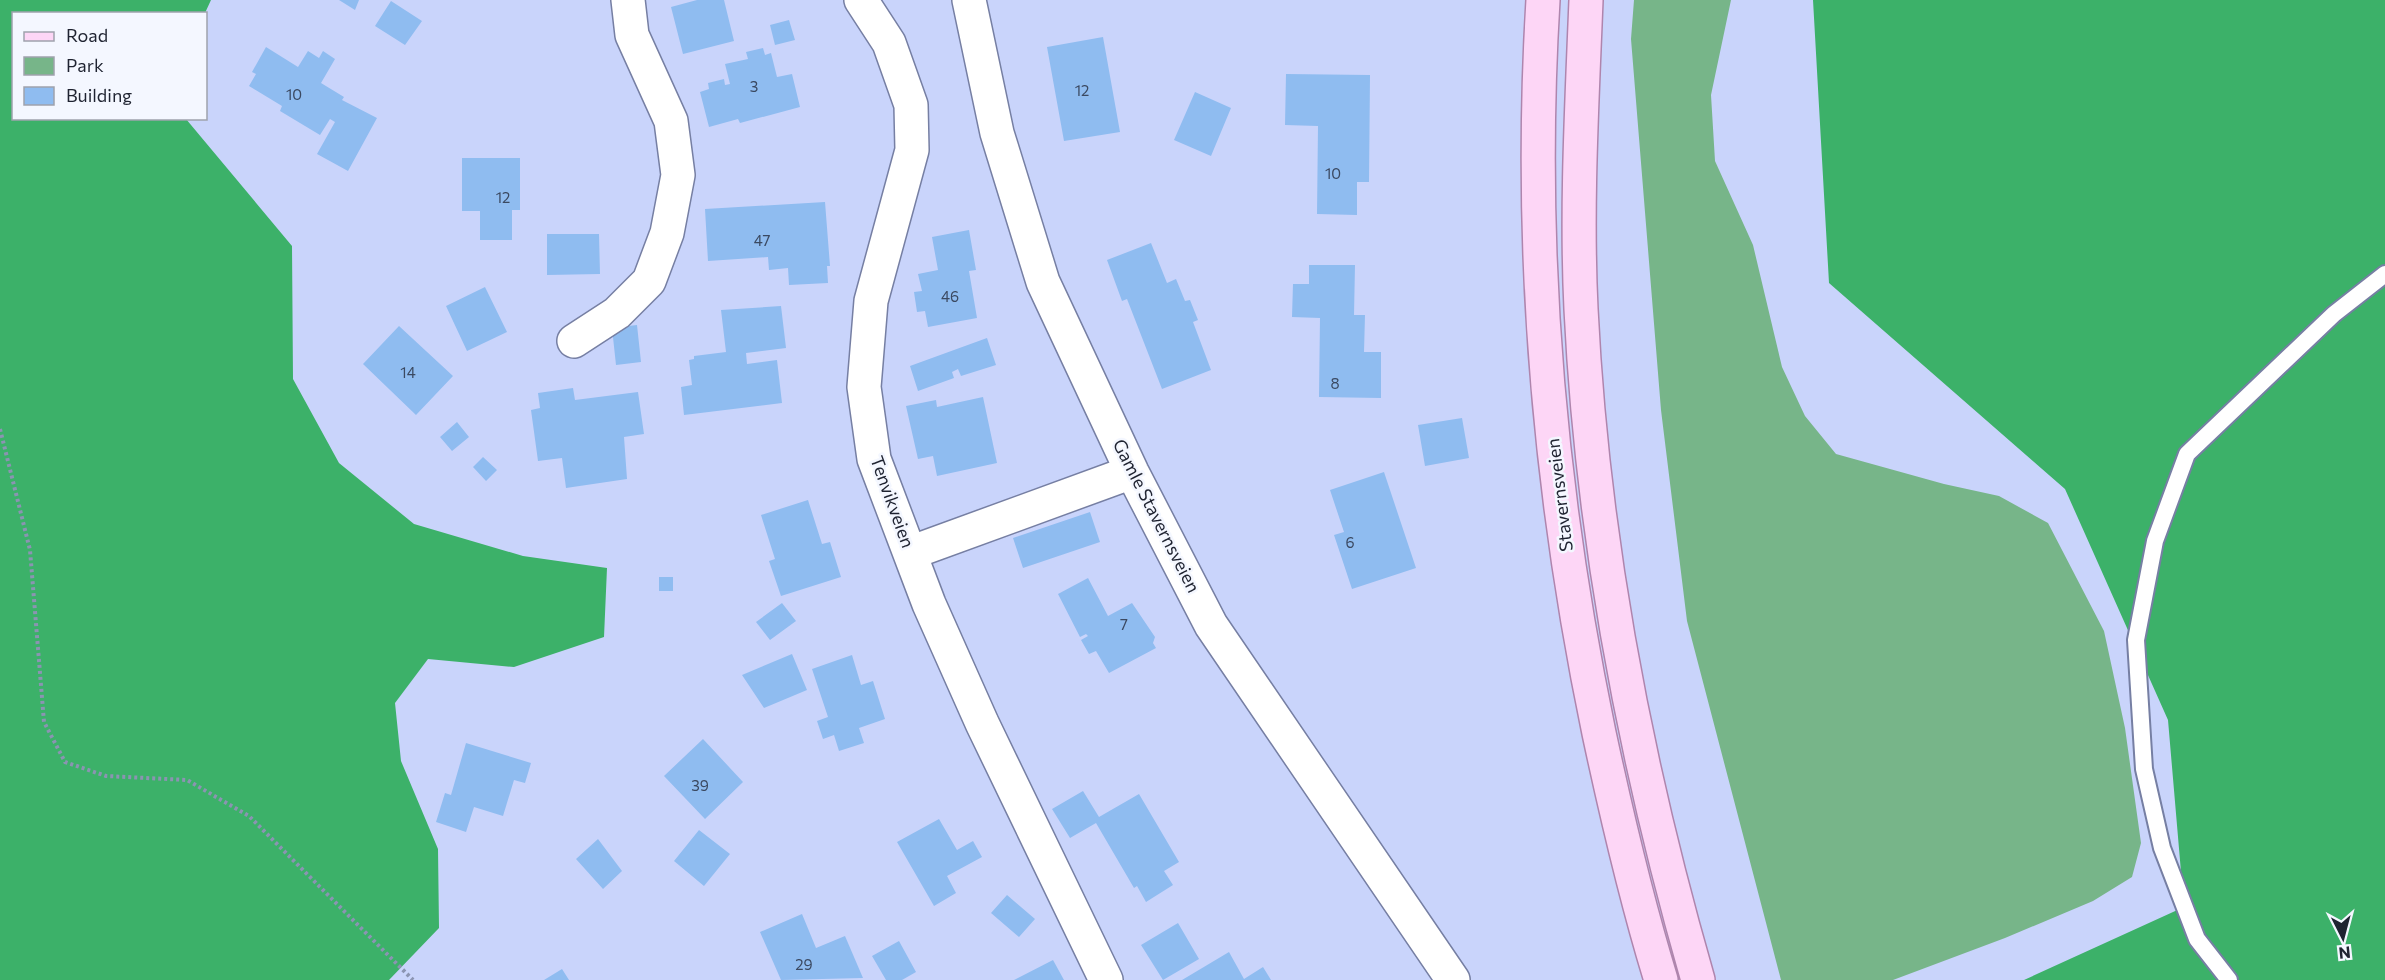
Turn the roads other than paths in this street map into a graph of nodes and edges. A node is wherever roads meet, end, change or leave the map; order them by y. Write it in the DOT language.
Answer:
graph roads {
  1 [pos="628,0"];
  2 [pos="861,0"];
  3 [pos="969,0"];
  4 [pos="1543,0"];
  5 [pos="1586,0"];
  6 [pos="2385,274"];
  7 [pos="574,341"];
  8 [pos="1132,472"];
  9 [pos="910,553"];
  10 [pos="1106,980"];
  11 [pos="1453,980"];
  12 [pos="1661,980"];
  13 [pos="1698,980"];
  14 [pos="2229,980"];
  1 -- 7 [label="street"];
  2 -- 9 [label="street, Tenvikveien"];
  3 -- 8 [label="street, Gamle Stavernsveien"];
  4 -- 12 [label="main road, Stavernsveien"];
  5 -- 13 [label="main road, Stavernsveien"];
  6 -- 14 [label="lane"];
  8 -- 9 [label="street"];
  8 -- 11 [label="street, Gamle Stavernsveien"];
  9 -- 10 [label="street, Tenvikveien"];
}
